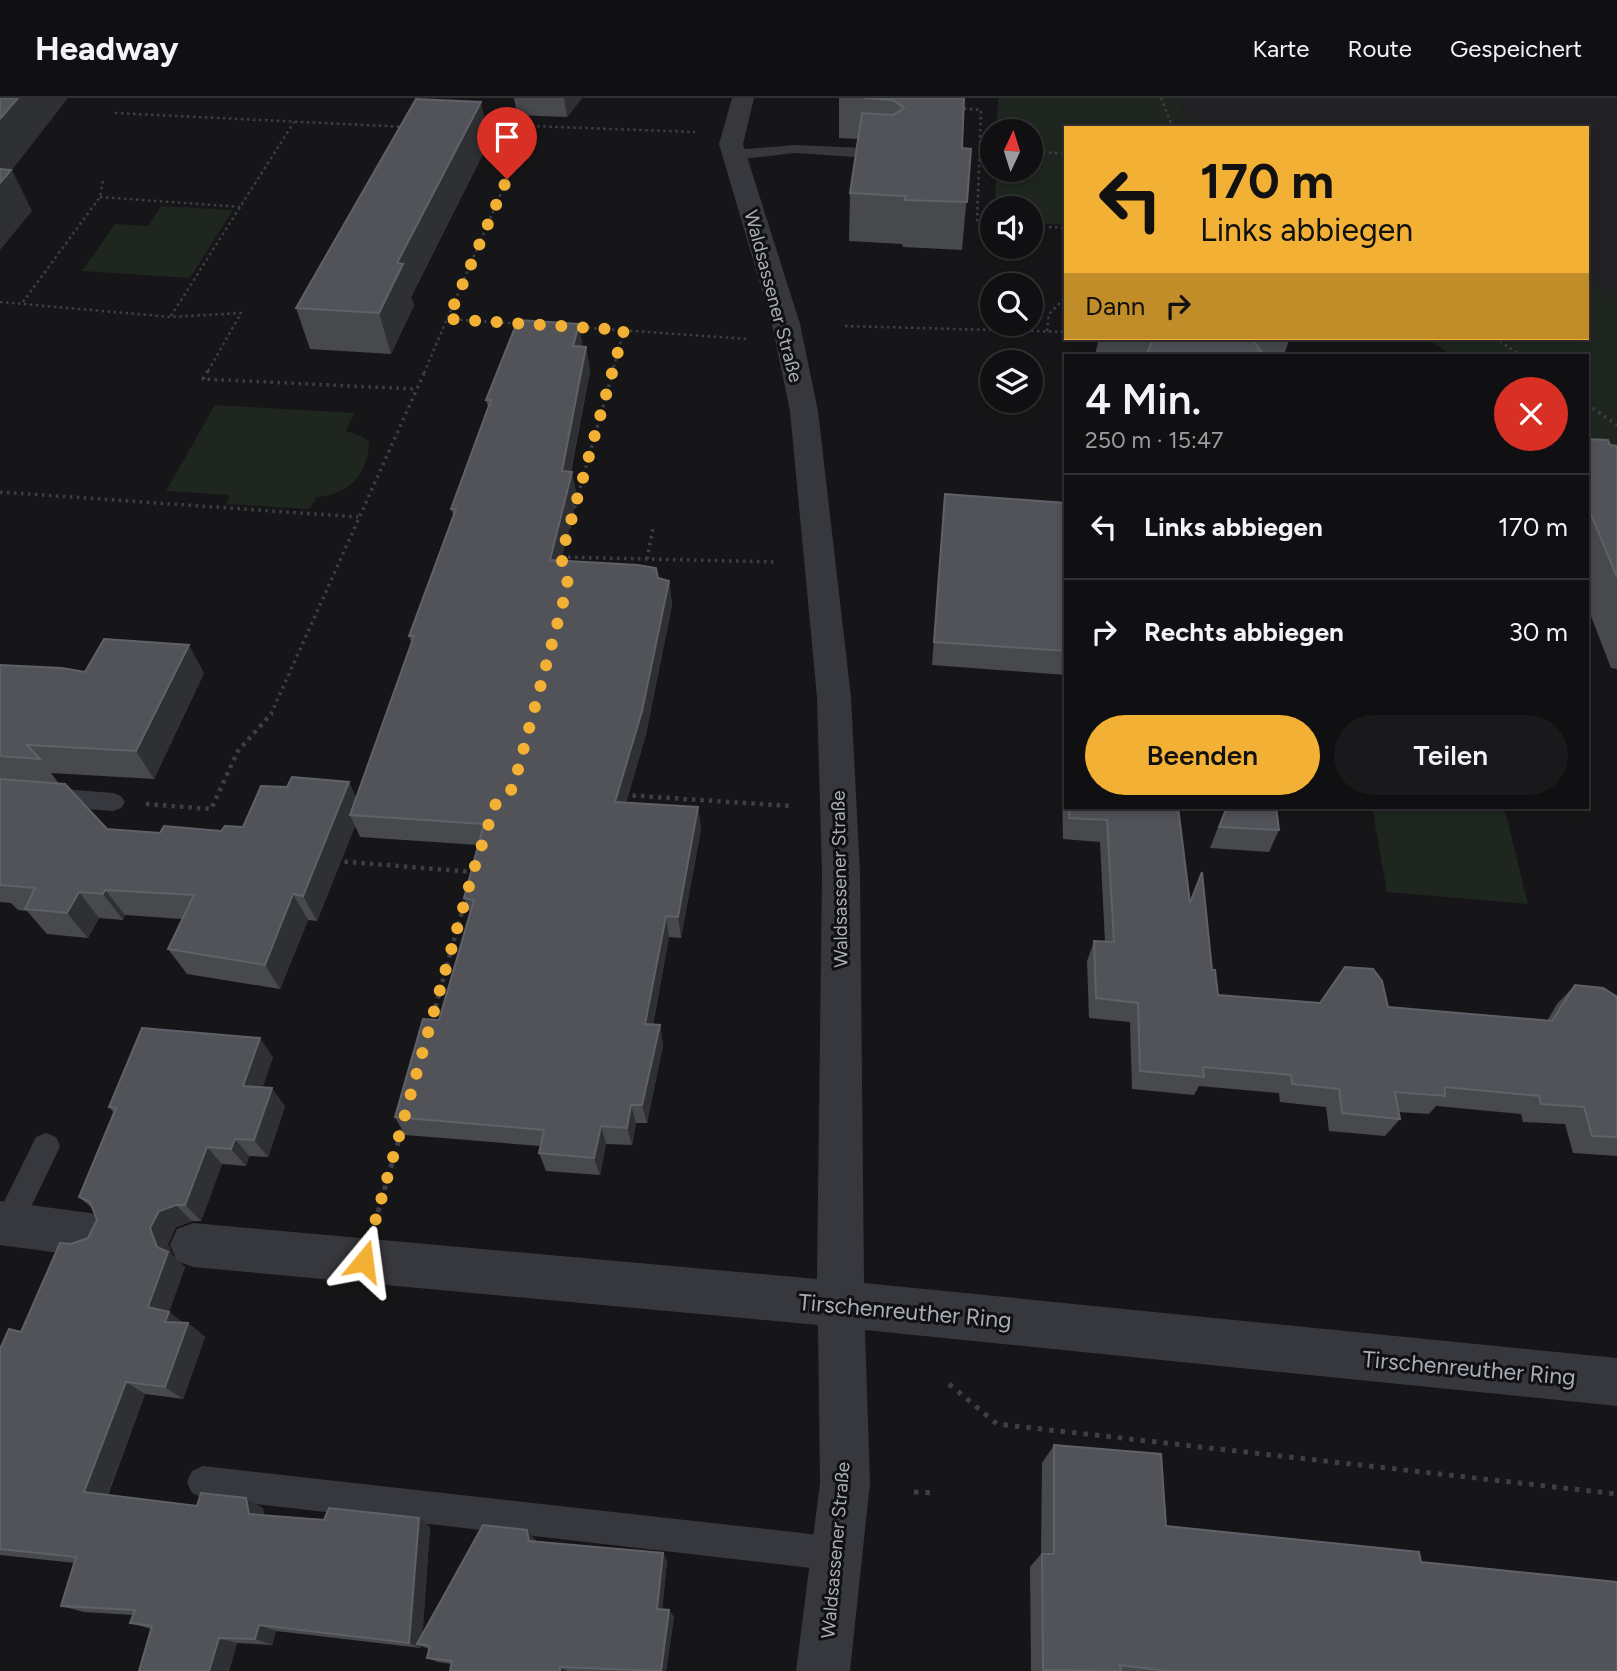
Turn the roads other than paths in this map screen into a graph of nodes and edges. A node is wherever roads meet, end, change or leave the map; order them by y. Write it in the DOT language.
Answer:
graph roads {
  1 [pos="743,98"];
  2 [pos="719,144"];
  3 [pos="891,154"];
  4 [pos="0,793"];
  5 [pos="113,802"];
  6 [pos="46,1146"];
  7 [pos="4,1223"];
  8 [pos="90,1235"];
  9 [pos="193,1245"];
  10 [pos="841,1305"];
  11 [pos="1617,1381"];
  12 [pos="203,1482"];
  13 [pos="837,1554"];
  14 [pos="823,1671"];
  1 -- 2 [label="street, Waldsassener Straße"];
  2 -- 3 [label="lane"];
  2 -- 10 [label="street, Waldsassener Straße"];
  4 -- 5 [label="lane"];
  6 -- 7 [label="lane"];
  7 -- 8 [label="street"];
  9 -- 10 [label="street, Tirschenreuther Ring"];
  10 -- 11 [label="street, Tirschenreuther Ring"];
  10 -- 13 [label="street, Waldsassener Straße"];
  12 -- 13 [label="lane"];
  13 -- 14 [label="street, Waldsassener Straße"];
}
